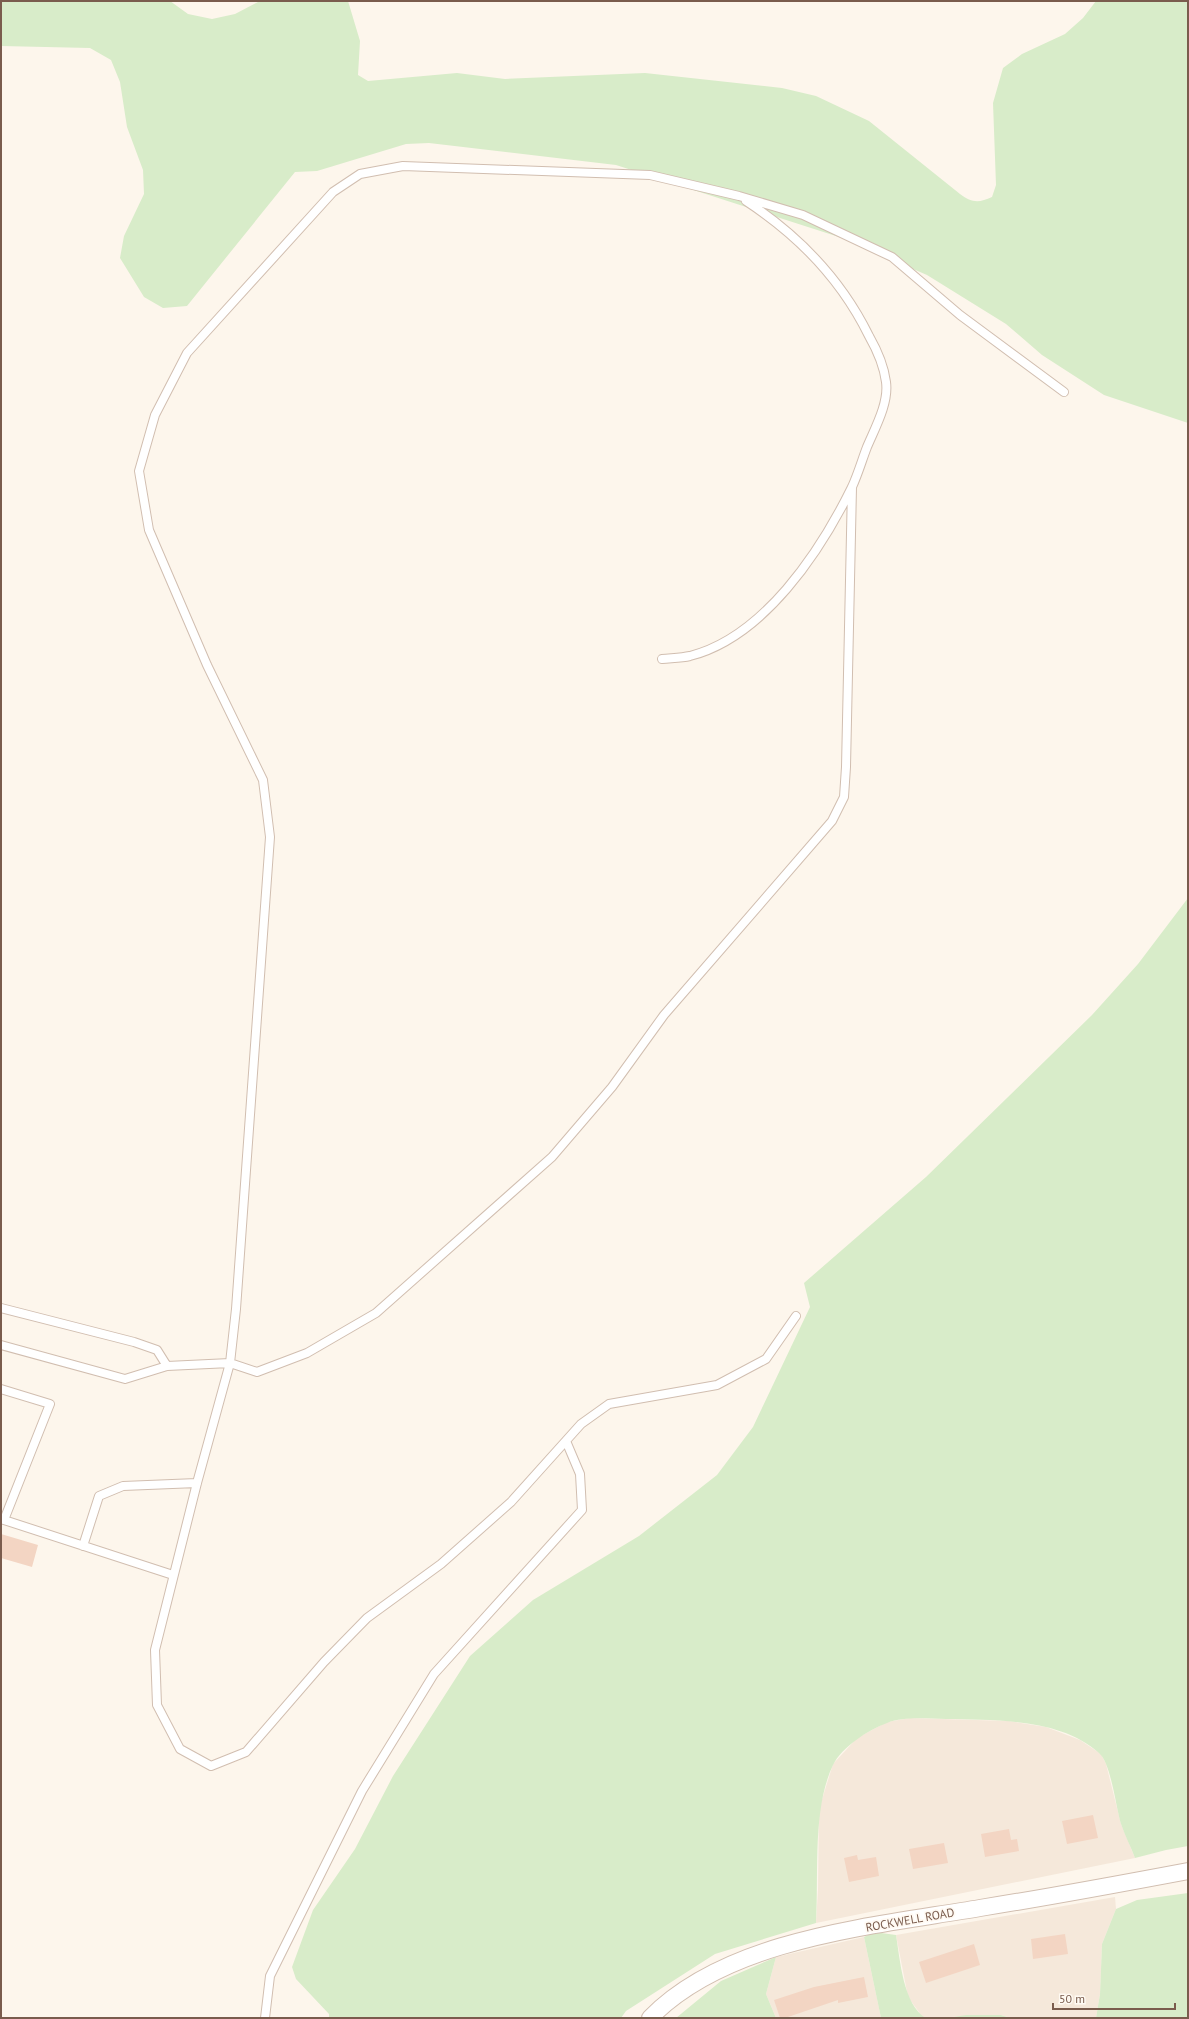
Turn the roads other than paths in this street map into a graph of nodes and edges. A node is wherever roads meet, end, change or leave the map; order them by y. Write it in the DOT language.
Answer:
graph roads {
  1 [pos="739,196"];
  2 [pos="1064,392"];
  3 [pos="852,487"];
  4 [pos="662,659"];
  5 [pos="1,1308"];
  6 [pos="796,1316"];
  7 [pos="1,1345"];
  8 [pos="230,1363"];
  9 [pos="167,1366"];
  10 [pos="1,1389"];
  11 [pos="566,1441"];
  12 [pos="197,1483"];
  13 [pos="3,1520"];
  14 [pos="84,1546"];
  15 [pos="173,1575"];
  16 [pos="1188,1871"];
  17 [pos="265,2018"];
  18 [pos="650,2018"];
  1 -- 2 [label="lane"];
  1 -- 3 [label="lane"];
  1 -- 8 [label="lane"];
  3 -- 4 [label="lane"];
  3 -- 8 [label="lane"];
  5 -- 9 [label="lane"];
  6 -- 11 [label="lane"];
  7 -- 9 [label="lane"];
  8 -- 9 [label="lane"];
  8 -- 12 [label="lane"];
  10 -- 13 [label="lane"];
  11 -- 15 [label="lane"];
  11 -- 17 [label="lane"];
  12 -- 14 [label="lane"];
  12 -- 15 [label="lane"];
  13 -- 14 [label="lane"];
  14 -- 15 [label="lane"];
  16 -- 18 [label="street, ROCKWELL ROAD"];
}
